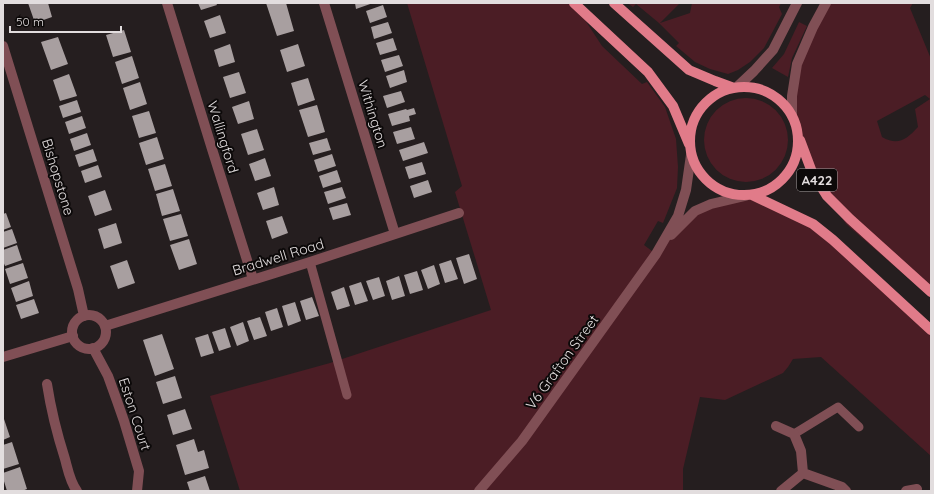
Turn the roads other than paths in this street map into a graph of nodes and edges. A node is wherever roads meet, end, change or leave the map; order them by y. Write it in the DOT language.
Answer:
graph roads {
  1 [pos="167,3"];
  2 [pos="324,3"];
  3 [pos="574,3"];
  4 [pos="614,3"];
  5 [pos="797,3"];
  6 [pos="826,3"];
  7 [pos="3,46"];
  8 [pos="736,87"];
  9 [pos="792,116"];
  10 [pos="797,132"];
  11 [pos="690,144"];
  12 [pos="691,155"];
  13 [pos="748,196"];
  14 [pos="460,213"];
  15 [pos="395,234"];
  16 [pos="662,245"];
  17 [pos="310,262"];
  18 [pos="253,279"];
  19 [pos="931,292"];
  20 [pos="84,316"];
  21 [pos="104,326"];
  22 [pos="931,330"];
  23 [pos="73,336"];
  24 [pos="93,348"];
  25 [pos="3,357"];
  26 [pos="47,384"];
  27 [pos="347,395"];
  28 [pos="776,426"];
  29 [pos="859,427"];
  30 [pos="794,434"];
  31 [pos="803,473"];
  32 [pos="917,489"];
  33 [pos="77,491"];
  34 [pos="137,491"];
  35 [pos="479,491"];
  36 [pos="782,491"];
  37 [pos="846,491"];
  38 [pos="906,491"];
  1 -- 18 [label="street, Wallingford"];
  2 -- 15 [label="street, Withington"];
  3 -- 11 [label="main road, A422"];
  4 -- 8 [label="main road, A422"];
  5 -- 8 [label="street"];
  6 -- 9 [label="street"];
  7 -- 20 [label="street, Bishopstone"];
  8 -- 9 [label="main road, A422"];
  8 -- 11 [label="main road, A422"];
  9 -- 10 [label="main road, A422"];
  10 -- 13 [label="main road, A422"];
  10 -- 19 [label="main road, A422"];
  11 -- 12 [label="main road, A422"];
  12 -- 13 [label="main road, A422"];
  12 -- 16 [label="street, V6 Grafton Street"];
  13 -- 16 [label="street, V6 Grafton Street"];
  13 -- 22 [label="main road, A422"];
  14 -- 15 [label="street, Bradwell Road"];
  15 -- 17 [label="street, Bradwell Road"];
  16 -- 35 [label="street, V6 Grafton Street"];
  17 -- 18 [label="street, Bradwell Road"];
  17 -- 27 [label="lane"];
  18 -- 21 [label="street, Bradwell Road"];
  20 -- 21 [label="street"];
  20 -- 23 [label="street"];
  21 -- 24 [label="street"];
  23 -- 24 [label="street"];
  23 -- 25 [label="street"];
  24 -- 34 [label="street, Eston Court"];
  26 -- 33 [label="street"];
  28 -- 30 [label="street"];
  29 -- 30 [label="lane"];
  30 -- 31 [label="street"];
  31 -- 36 [label="street"];
  31 -- 37 [label="street"];
  32 -- 38 [label="street"];
}
